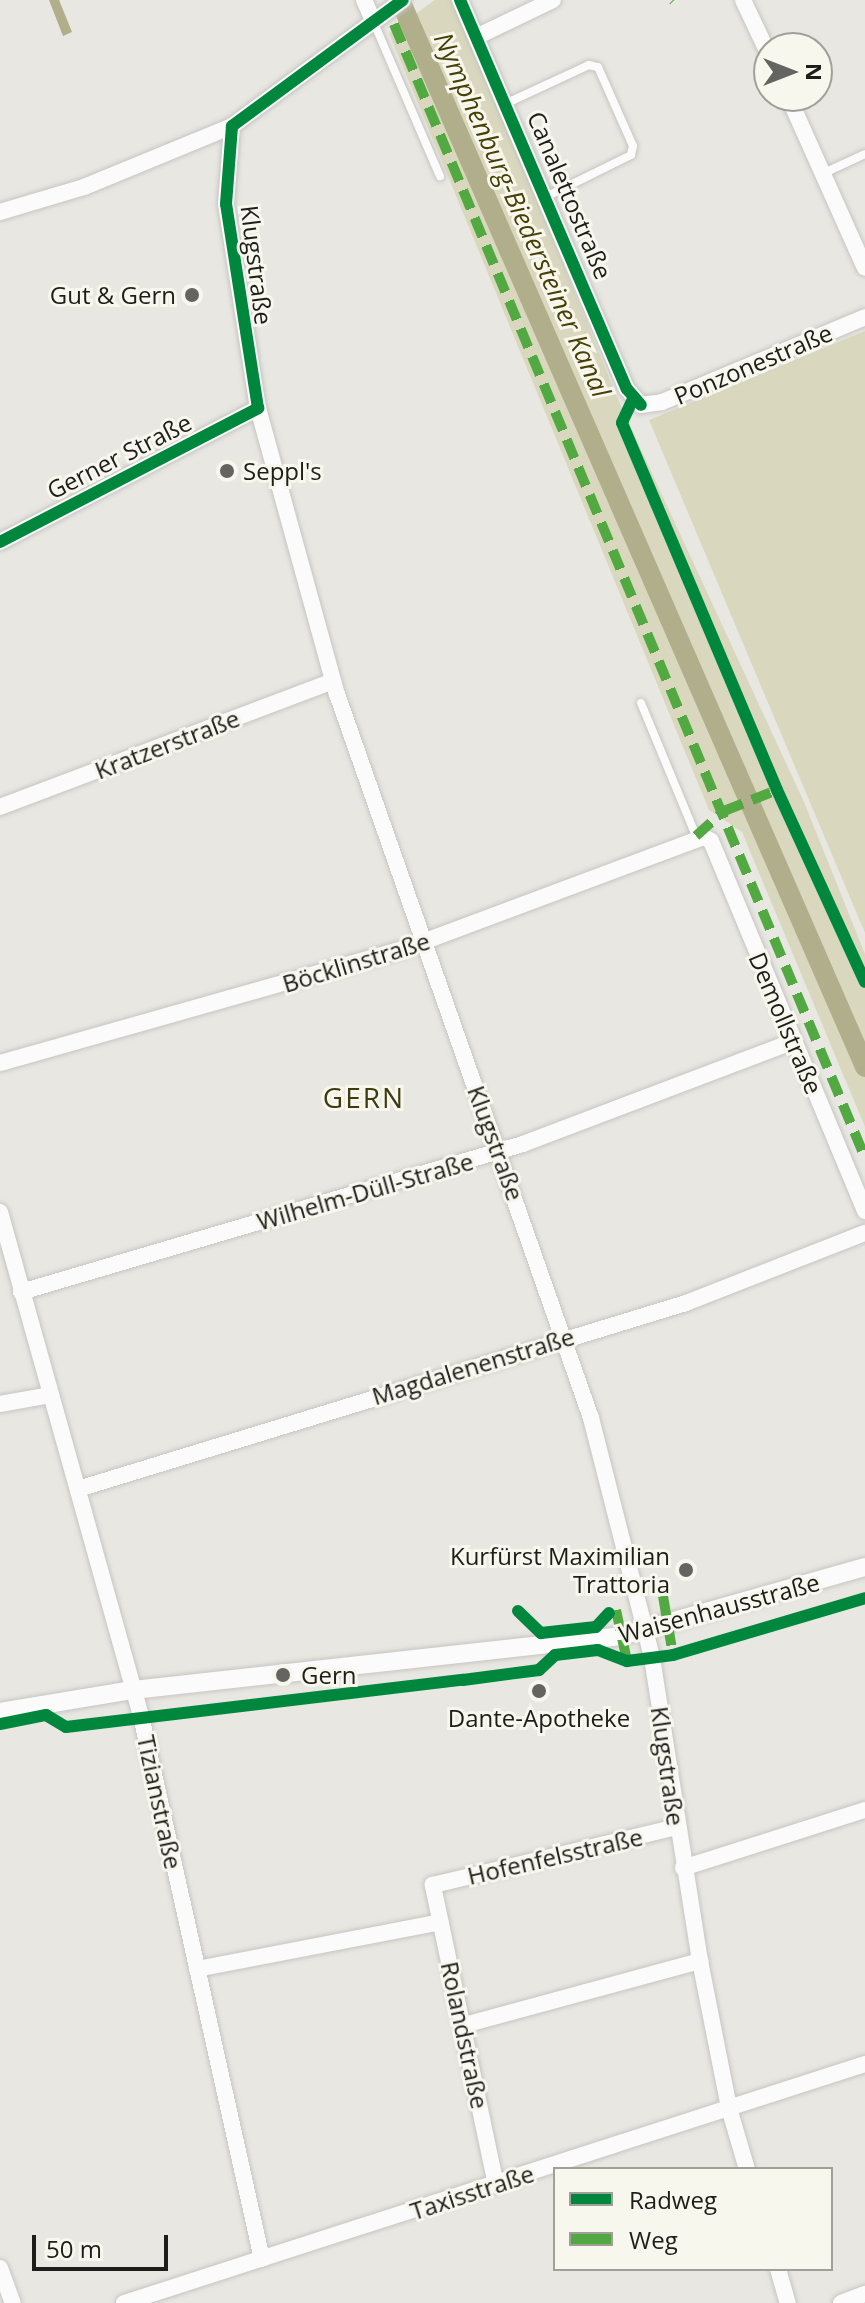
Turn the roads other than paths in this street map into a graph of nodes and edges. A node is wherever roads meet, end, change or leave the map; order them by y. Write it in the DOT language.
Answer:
graph roads {
  1 [pos="364,0"];
  2 [pos="460,0"];
  3 [pos="553,0"];
  4 [pos="743,0"];
  5 [pos="399,3"];
  6 [pos="374,22"];
  7 [pos="758,32"];
  8 [pos="478,36"];
  9 [pos="507,103"];
  10 [pos="795,112"];
  11 [pos="232,126"];
  12 [pos="865,154"];
  13 [pos="824,173"];
  14 [pos="440,176"];
  15 [pos="548,196"];
  16 [pos="0,212"];
  17 [pos="865,268"];
  18 [pos="865,317"];
  19 [pos="641,405"];
  20 [pos="258,408"];
  21 [pos="0,542"];
  22 [pos="333,681"];
  23 [pos="641,703"];
  24 [pos="0,807"];
  25 [pos="700,837"];
  26 [pos="425,942"];
  27 [pos="794,1041"];
  28 [pos="0,1063"];
  29 [pos="500,1151"];
  30 [pos="865,1211"];
  31 [pos="0,1212"];
  32 [pos="865,1233"];
  33 [pos="21,1292"];
  34 [pos="566,1337"];
  35 [pos="51,1395"];
  36 [pos="0,1404"];
  37 [pos="78,1489"];
  38 [pos="865,1567"];
  39 [pos="646,1631"];
  40 [pos="133,1690"];
  41 [pos="0,1712"];
  42 [pos="865,1810"];
  43 [pos="676,1827"];
  44 [pos="683,1868"];
  45 [pos="433,1885"];
  46 [pos="440,1922"];
  47 [pos="700,1961"];
  48 [pos="197,1969"];
  49 [pos="464,2025"];
  50 [pos="865,2064"];
  51 [pos="729,2108"];
  52 [pos="746,2167"];
  53 [pos="496,2185"];
  54 [pos="262,2259"];
  55 [pos="0,2268"];
  56 [pos="779,2271"];
  57 [pos="865,2294"];
  58 [pos="13,2303"];
  59 [pos="124,2303"];
  60 [pos="788,2303"];
  61 [pos="841,2303"];
  1 -- 6 [label="street"];
  2 -- 8 [label="street, Canalettostraße"];
  3 -- 8 [label="street"];
  4 -- 7 [label="street"];
  5 -- 6 [label="street"];
  6 -- 11 [label="street"];
  6 -- 14 [label="lane"];
  8 -- 9 [label="street, Canalettostraße"];
  9 -- 15 [label="street, Canalettostraße"];
  9 -- 15 [label="lane"];
  10 -- 13 [label="street"];
  11 -- 16 [label="street"];
  11 -- 20 [label="street, Klugstraße"];
  12 -- 13 [label="lane"];
  13 -- 17 [label="street"];
  15 -- 19 [label="street, Canalettostraße"];
  18 -- 19 [label="street, Ponzonestraße"];
  20 -- 21 [label="street, Gerner Straße"];
  20 -- 22 [label="street, Klugstraße"];
  22 -- 24 [label="street, Kratzerstraße"];
  22 -- 26 [label="street, Klugstraße"];
  23 -- 25 [label="lane"];
  25 -- 26 [label="street, Böcklinstraße"];
  25 -- 27 [label="street, Demollstraße"];
  26 -- 28 [label="street, Böcklinstraße"];
  26 -- 29 [label="street, Klugstraße"];
  27 -- 29 [label="street, Wilhelm-Düll-Straße"];
  27 -- 30 [label="street, Demollstraße"];
  29 -- 33 [label="street, Wilhelm-Düll-Straße"];
  29 -- 34 [label="street, Klugstraße"];
  31 -- 33 [label="street, Tizianstraße"];
  32 -- 34 [label="street, Magdalenenstraße"];
  33 -- 35 [label="street, Tizianstraße"];
  34 -- 37 [label="street, Magdalenenstraße"];
  34 -- 39 [label="street, Klugstraße"];
  35 -- 36 [label="street"];
  35 -- 37 [label="street, Tizianstraße"];
  37 -- 40 [label="street, Tizianstraße"];
  38 -- 39 [label="street, Waisenhausstraße"];
  39 -- 40 [label="street, Waisenhausstraße"];
  39 -- 43 [label="street, Klugstraße"];
  40 -- 41 [label="street, Waisenhausstraße"];
  40 -- 48 [label="street, Tizianstraße"];
  42 -- 44 [label="street"];
  43 -- 44 [label="street, Klugstraße"];
  43 -- 45 [label="street, Hofenfelsstraße"];
  44 -- 47 [label="street, Klugstraße"];
  45 -- 46 [label="street, Rolandstraße"];
  46 -- 48 [label="street"];
  46 -- 49 [label="street, Rolandstraße"];
  47 -- 49 [label="street"];
  47 -- 51 [label="street, Klugstraße"];
  48 -- 54 [label="street, Tizianstraße"];
  49 -- 53 [label="street, Rolandstraße"];
  50 -- 51 [label="street, Taxisstraße"];
  51 -- 52 [label="street, Klugstraße"];
  51 -- 53 [label="street, Taxisstraße"];
  53 -- 54 [label="street, Taxisstraße"];
  54 -- 59 [label="street, Taxisstraße"];
  55 -- 58 [label="street"];
  56 -- 60 [label="street"];
  57 -- 61 [label="street"];
}
